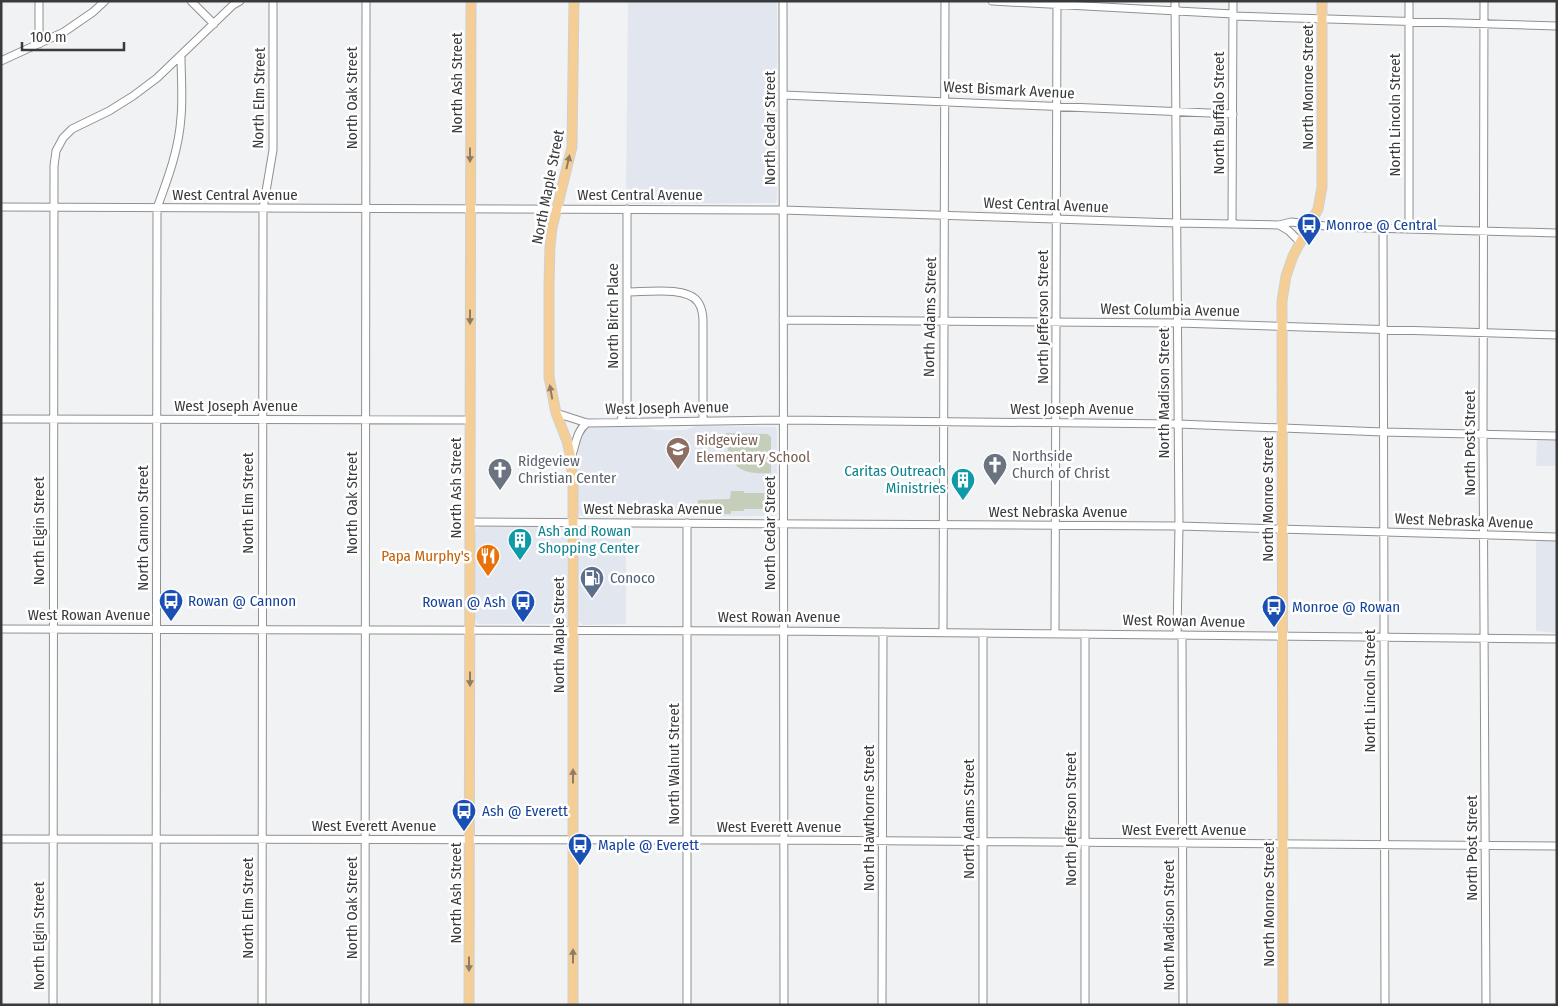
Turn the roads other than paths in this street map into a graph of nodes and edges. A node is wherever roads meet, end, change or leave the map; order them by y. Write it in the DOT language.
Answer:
graph roads {
  1 [pos="39,1"];
  2 [pos="105,1"];
  3 [pos="191,1"];
  4 [pos="240,1"];
  5 [pos="273,1"];
  6 [pos="366,1"];
  7 [pos="470,1"];
  8 [pos="574,1"];
  9 [pos="783,1"];
  10 [pos="945,1"];
  11 [pos="992,1"];
  12 [pos="1175,1"];
  13 [pos="1232,1"];
  14 [pos="1322,1"];
  15 [pos="1409,1"];
  16 [pos="1484,1"];
  17 [pos="1057,3"];
  18 [pos="1175,10"];
  19 [pos="1232,15"];
  20 [pos="1322,19"];
  21 [pos="1409,20"];
  22 [pos="1484,22"];
  23 [pos="214,24"];
  24 [pos="1557,26"];
  25 [pos="39,44"];
  26 [pos="181,55"];
  27 [pos="1,61"];
  28 [pos="784,95"];
  29 [pos="944,101"];
  30 [pos="1057,106"];
  31 [pos="1175,113"];
  32 [pos="1232,114"];
  33 [pos="54,207"];
  34 [pos="1,208"];
  35 [pos="157,208"];
  36 [pos="263,209"];
  37 [pos="366,209"];
  38 [pos="470,209"];
  39 [pos="556,209"];
  40 [pos="627,209"];
  41 [pos="783,210"];
  42 [pos="945,215"];
  43 [pos="1057,219"];
  44 [pos="1176,223"];
  45 [pos="1232,224"];
  46 [pos="1279,225"];
  47 [pos="1310,225"];
  48 [pos="1383,228"];
  49 [pos="1409,228"];
  50 [pos="1485,231"];
  51 [pos="1557,233"];
  52 [pos="1301,243"];
  53 [pos="627,292"];
  54 [pos="784,320"];
  55 [pos="944,320"];
  56 [pos="1057,322"];
  57 [pos="1178,323"];
  58 [pos="1282,327"];
  59 [pos="1384,330"];
  60 [pos="1484,333"];
  61 [pos="1557,335"];
  62 [pos="556,413"];
  63 [pos="1,419"];
  64 [pos="53,419"];
  65 [pos="157,419"];
  66 [pos="262,420"];
  67 [pos="470,420"];
  68 [pos="703,420"];
  69 [pos="784,420"];
  70 [pos="366,421"];
  71 [pos="620,422"];
  72 [pos="943,422"];
  73 [pos="586,423"];
  74 [pos="1056,423"];
  75 [pos="1178,424"];
  76 [pos="1282,428"];
  77 [pos="1383,432"];
  78 [pos="1484,434"];
  79 [pos="1557,436"];
  80 [pos="571,458"];
  81 [pos="470,522"];
  82 [pos="573,522"];
  83 [pos="687,523"];
  84 [pos="784,523"];
  85 [pos="943,524"];
  86 [pos="1057,526"];
  87 [pos="1179,526"];
  88 [pos="1282,529"];
  89 [pos="1384,533"];
  90 [pos="1485,535"];
  91 [pos="1557,537"];
  92 [pos="1,629"];
  93 [pos="53,629"];
  94 [pos="156,629"];
  95 [pos="262,630"];
  96 [pos="365,630"];
  97 [pos="573,630"];
  98 [pos="470,631"];
  99 [pos="688,631"];
  100 [pos="784,631"];
  101 [pos="883,632"];
  102 [pos="943,632"];
  103 [pos="983,633"];
  104 [pos="1055,633"];
  105 [pos="1085,634"];
  106 [pos="1180,635"];
  107 [pos="1282,636"];
  108 [pos="1384,637"];
  109 [pos="1485,638"];
  110 [pos="1557,639"];
  111 [pos="1,839"];
  112 [pos="53,839"];
  113 [pos="157,839"];
  114 [pos="366,839"];
  115 [pos="262,840"];
  116 [pos="470,840"];
  117 [pos="573,840"];
  118 [pos="687,840"];
  119 [pos="783,840"];
  120 [pos="882,841"];
  121 [pos="982,842"];
  122 [pos="1084,843"];
  123 [pos="1183,843"];
  124 [pos="1283,844"];
  125 [pos="1384,845"];
  126 [pos="1486,846"];
  127 [pos="1557,846"];
  128 [pos="53,1005"];
  129 [pos="156,1005"];
  130 [pos="262,1005"];
  131 [pos="366,1005"];
  132 [pos="469,1005"];
  133 [pos="573,1005"];
  134 [pos="687,1005"];
  135 [pos="784,1005"];
  136 [pos="882,1005"];
  137 [pos="983,1005"];
  138 [pos="1085,1005"];
  139 [pos="1183,1005"];
  140 [pos="1283,1005"];
  141 [pos="1386,1005"];
  142 [pos="1486,1005"];
  1 -- 25 [label="street"];
  2 -- 25 [label="street"];
  3 -- 23 [label="street"];
  4 -- 23 [label="street, North Elgin Street"];
  5 -- 36 [label="street, North Elm Street"];
  6 -- 37 [label="street, North Oak Street"];
  7 -- 38 [label="main road, North Ash Street, one-way"];
  39 -- 8 [label="main road, North Maple Street, one-way"];
  9 -- 28 [label="street, North Cedar Street"];
  10 -- 29 [label="street, North Adams Street"];
  11 -- 17 [label="street"];
  12 -- 18 [label="street, North Madison Street"];
  13 -- 19 [label="street, North Buffalo Street"];
  14 -- 20 [label="main road, North Monroe Street"];
  15 -- 21 [label="street, North Lincoln Street"];
  16 -- 22 [label="street, North Post Street"];
  17 -- 18 [label="street"];
  17 -- 30 [label="street, North Jefferson Street"];
  18 -- 19 [label="street"];
  18 -- 31 [label="street, North Madison Street"];
  19 -- 20 [label="street"];
  19 -- 32 [label="street, North Buffalo Street"];
  20 -- 21 [label="street"];
  20 -- 47 [label="main road, North Monroe Street"];
  21 -- 22 [label="street"];
  21 -- 49 [label="street, North Lincoln Street"];
  22 -- 24 [label="street"];
  22 -- 50 [label="street, North Post Street"];
  23 -- 26 [label="street, North Elgin Street"];
  25 -- 27 [label="street"];
  26 -- 33 [label="street, North Elgin Street"];
  26 -- 35 [label="street, North Cannon Street"];
  28 -- 29 [label="street, West Bismark Avenue"];
  28 -- 41 [label="street, North Cedar Street"];
  29 -- 30 [label="street, West Bismark Avenue"];
  29 -- 42 [label="street, North Adams Street"];
  30 -- 31 [label="street, West Bismark Avenue"];
  30 -- 43 [label="street, North Jefferson Street"];
  31 -- 32 [label="street, West Bismark Avenue"];
  31 -- 44 [label="street, North Madison Street"];
  32 -- 45 [label="street, North Buffalo Street"];
  33 -- 34 [label="street, West Central Avenue"];
  33 -- 35 [label="street, West Central Avenue"];
  33 -- 64 [label="street, North Elgin Street"];
  35 -- 36 [label="street, West Central Avenue"];
  35 -- 65 [label="street, North Cannon Street"];
  36 -- 37 [label="street, West Central Avenue"];
  36 -- 66 [label="street, North Elm Street"];
  37 -- 38 [label="street, West Central Avenue"];
  37 -- 70 [label="street, North Oak Street"];
  38 -- 39 [label="street, West Central Avenue"];
  38 -- 67 [label="main road, North Ash Street, one-way"];
  39 -- 40 [label="street, West Central Avenue"];
  62 -- 39 [label="main road, North Maple Street, one-way"];
  40 -- 41 [label="street, West Central Avenue"];
  40 -- 53 [label="street, North Birch Place"];
  41 -- 42 [label="street, West Central Avenue"];
  41 -- 54 [label="street, North Cedar Street"];
  42 -- 43 [label="street, West Central Avenue"];
  42 -- 55 [label="street, North Adams Street"];
  43 -- 44 [label="street, West Central Avenue"];
  43 -- 56 [label="street, North Jefferson Street"];
  44 -- 45 [label="street, West Central Avenue"];
  44 -- 57 [label="street, North Madison Street"];
  45 -- 46 [label="street, West Central Avenue"];
  46 -- 47 [label="street, West Central Avenue"];
  46 -- 52 [label="street"];
  47 -- 48 [label="street, West Central Avenue"];
  47 -- 52 [label="main road, North Monroe Street"];
  48 -- 49 [label="street, West Central Avenue"];
  48 -- 59 [label="street, North Lincoln Street"];
  49 -- 50 [label="street, West Central Avenue"];
  50 -- 51 [label="street, West Central Avenue"];
  50 -- 60 [label="street, North Post Street"];
  52 -- 58 [label="main road, North Monroe Street"];
  53 -- 68 [label="street"];
  53 -- 71 [label="street, North Birch Place"];
  54 -- 55 [label="street, West Columbia Avenue"];
  54 -- 69 [label="street, North Cedar Street"];
  55 -- 56 [label="street, West Columbia Avenue"];
  55 -- 72 [label="street, North Adams Street"];
  56 -- 57 [label="street, West Columbia Avenue"];
  56 -- 74 [label="street, North Jefferson Street"];
  57 -- 58 [label="street, West Columbia Avenue"];
  57 -- 75 [label="street, North Madison Street"];
  58 -- 59 [label="street, West Columbia Avenue"];
  58 -- 76 [label="main road, North Monroe Street"];
  59 -- 60 [label="street, West Columbia Avenue"];
  59 -- 77 [label="street, North Lincoln Street"];
  60 -- 61 [label="street, West Columbia Avenue"];
  60 -- 78 [label="street, North Post Street"];
  62 -- 73 [label="street"];
  62 -- 80 [label="main road, North Maple Street"];
  63 -- 64 [label="street, West Joseph Avenue"];
  64 -- 65 [label="street, West Joseph Avenue"];
  64 -- 93 [label="street, North Elgin Street"];
  65 -- 66 [label="street, West Joseph Avenue"];
  65 -- 94 [label="street, North Cannon Street"];
  66 -- 70 [label="street, West Joseph Avenue"];
  66 -- 95 [label="street, North Elm Street"];
  67 -- 70 [label="street, West Joseph Avenue"];
  67 -- 81 [label="main road, North Ash Street"];
  68 -- 69 [label="street, West Joseph Avenue"];
  68 -- 71 [label="street, West Joseph Avenue"];
  69 -- 72 [label="street, West Joseph Avenue"];
  69 -- 84 [label="street, North Cedar Street"];
  70 -- 96 [label="street, North Oak Street"];
  71 -- 73 [label="street, West Joseph Avenue"];
  72 -- 74 [label="street, West Joseph Avenue"];
  72 -- 85 [label="street, North Adams Street"];
  73 -- 80 [label="street"];
  74 -- 75 [label="street, West Joseph Avenue"];
  74 -- 86 [label="street, North Jefferson Street"];
  75 -- 76 [label="street, West Joseph Avenue"];
  75 -- 87 [label="street, North Madison Street"];
  76 -- 77 [label="street, West Joseph Avenue"];
  76 -- 88 [label="main road, North Monroe Street"];
  77 -- 78 [label="street, West Joseph Avenue"];
  77 -- 89 [label="street, North Lincoln Street"];
  78 -- 79 [label="street, West Joseph Avenue"];
  78 -- 90 [label="street, North Post Street"];
  80 -- 82 [label="main road, North Maple Street"];
  81 -- 82 [label="street, West Nebraska Avenue"];
  81 -- 98 [label="main road, North Ash Street"];
  82 -- 83 [label="street, West Nebraska Avenue"];
  82 -- 97 [label="main road, North Maple Street"];
  83 -- 84 [label="street, West Nebraska Avenue"];
  83 -- 99 [label="street, North Walnut Street"];
  84 -- 85 [label="street, West Nebraska Avenue"];
  84 -- 100 [label="street, North Cedar Street"];
  85 -- 86 [label="street, West Nebraska Avenue"];
  85 -- 102 [label="street, North Adams Street"];
  86 -- 87 [label="street, West Nebraska Avenue"];
  86 -- 104 [label="street, North Jefferson Street"];
  87 -- 88 [label="street, West Nebraska Avenue"];
  87 -- 106 [label="street, North Madison Street"];
  88 -- 89 [label="street, West Nebraska Avenue"];
  88 -- 107 [label="main road, North Monroe Street"];
  89 -- 90 [label="street, West Nebraska Avenue"];
  89 -- 108 [label="street, North Lincoln Street"];
  90 -- 91 [label="street, West Nebraska Avenue"];
  90 -- 109 [label="street, North Post Street"];
  92 -- 93 [label="street, West Rowan Avenue"];
  93 -- 94 [label="street, West Rowan Avenue"];
  93 -- 112 [label="street, North Elgin Street"];
  94 -- 95 [label="street, West Rowan Avenue"];
  94 -- 113 [label="street, North Cannon Street"];
  95 -- 96 [label="street, West Rowan Avenue"];
  95 -- 115 [label="street, North Elm Street"];
  96 -- 98 [label="street, West Rowan Avenue"];
  96 -- 114 [label="street, North Oak Street"];
  97 -- 98 [label="street, West Rowan Avenue"];
  97 -- 99 [label="street, West Rowan Avenue"];
  117 -- 97 [label="main road, North Maple Street, one-way"];
  98 -- 116 [label="main road, North Ash Street, one-way"];
  99 -- 100 [label="street, West Rowan Avenue"];
  99 -- 118 [label="street, North Walnut Street"];
  100 -- 101 [label="street, West Rowan Avenue"];
  100 -- 119 [label="street, North Cedar Street"];
  101 -- 102 [label="street, West Rowan Avenue"];
  101 -- 120 [label="street, North Hawthorne Street"];
  102 -- 103 [label="street, West Rowan Avenue"];
  103 -- 104 [label="street, West Rowan Avenue"];
  103 -- 121 [label="street, North Adams Street"];
  104 -- 105 [label="street, West Rowan Avenue"];
  105 -- 106 [label="street, West Rowan Avenue"];
  105 -- 122 [label="street, North Jefferson Street"];
  106 -- 107 [label="street, West Rowan Avenue"];
  106 -- 123 [label="street, North Madison Street"];
  107 -- 108 [label="street, West Rowan Avenue"];
  107 -- 124 [label="main road, North Monroe Street"];
  108 -- 109 [label="street, West Rowan Avenue"];
  108 -- 125 [label="street, North Lincoln Street"];
  109 -- 110 [label="street, West Rowan Avenue"];
  109 -- 126 [label="street, North Post Street"];
  111 -- 112 [label="street, West Everett Avenue"];
  112 -- 113 [label="street, West Everett Avenue"];
  112 -- 128 [label="street, North Elgin Street"];
  113 -- 115 [label="street, West Everett Avenue"];
  113 -- 129 [label="street, North Cannon Street"];
  114 -- 115 [label="street, West Everett Avenue"];
  114 -- 116 [label="street, West Everett Avenue"];
  114 -- 131 [label="street, North Oak Street"];
  115 -- 130 [label="street, North Elm Street"];
  116 -- 117 [label="street, West Everett Avenue"];
  116 -- 132 [label="main road, North Ash Street, one-way"];
  117 -- 118 [label="street, West Everett Avenue"];
  133 -- 117 [label="main road, North Maple Street, one-way"];
  118 -- 119 [label="street, West Everett Avenue"];
  118 -- 134 [label="street, North Walnut Street"];
  119 -- 120 [label="street, West Everett Avenue"];
  119 -- 135 [label="street, North Cedar Street"];
  120 -- 121 [label="street, West Everett Avenue"];
  120 -- 136 [label="street, North Hawthorne Street"];
  121 -- 122 [label="street, West Everett Avenue"];
  121 -- 137 [label="street, North Adams Street"];
  122 -- 123 [label="street, West Everett Avenue"];
  122 -- 138 [label="street, North Jefferson Street"];
  123 -- 124 [label="street, West Everett Avenue"];
  123 -- 139 [label="street, North Madison Street"];
  124 -- 125 [label="street, West Everett Avenue"];
  124 -- 140 [label="main road, North Monroe Street"];
  125 -- 126 [label="street, West Everett Avenue"];
  125 -- 141 [label="street, North Lincoln Street"];
  126 -- 127 [label="street, West Everett Avenue"];
  126 -- 142 [label="street, North Post Street"];
}
